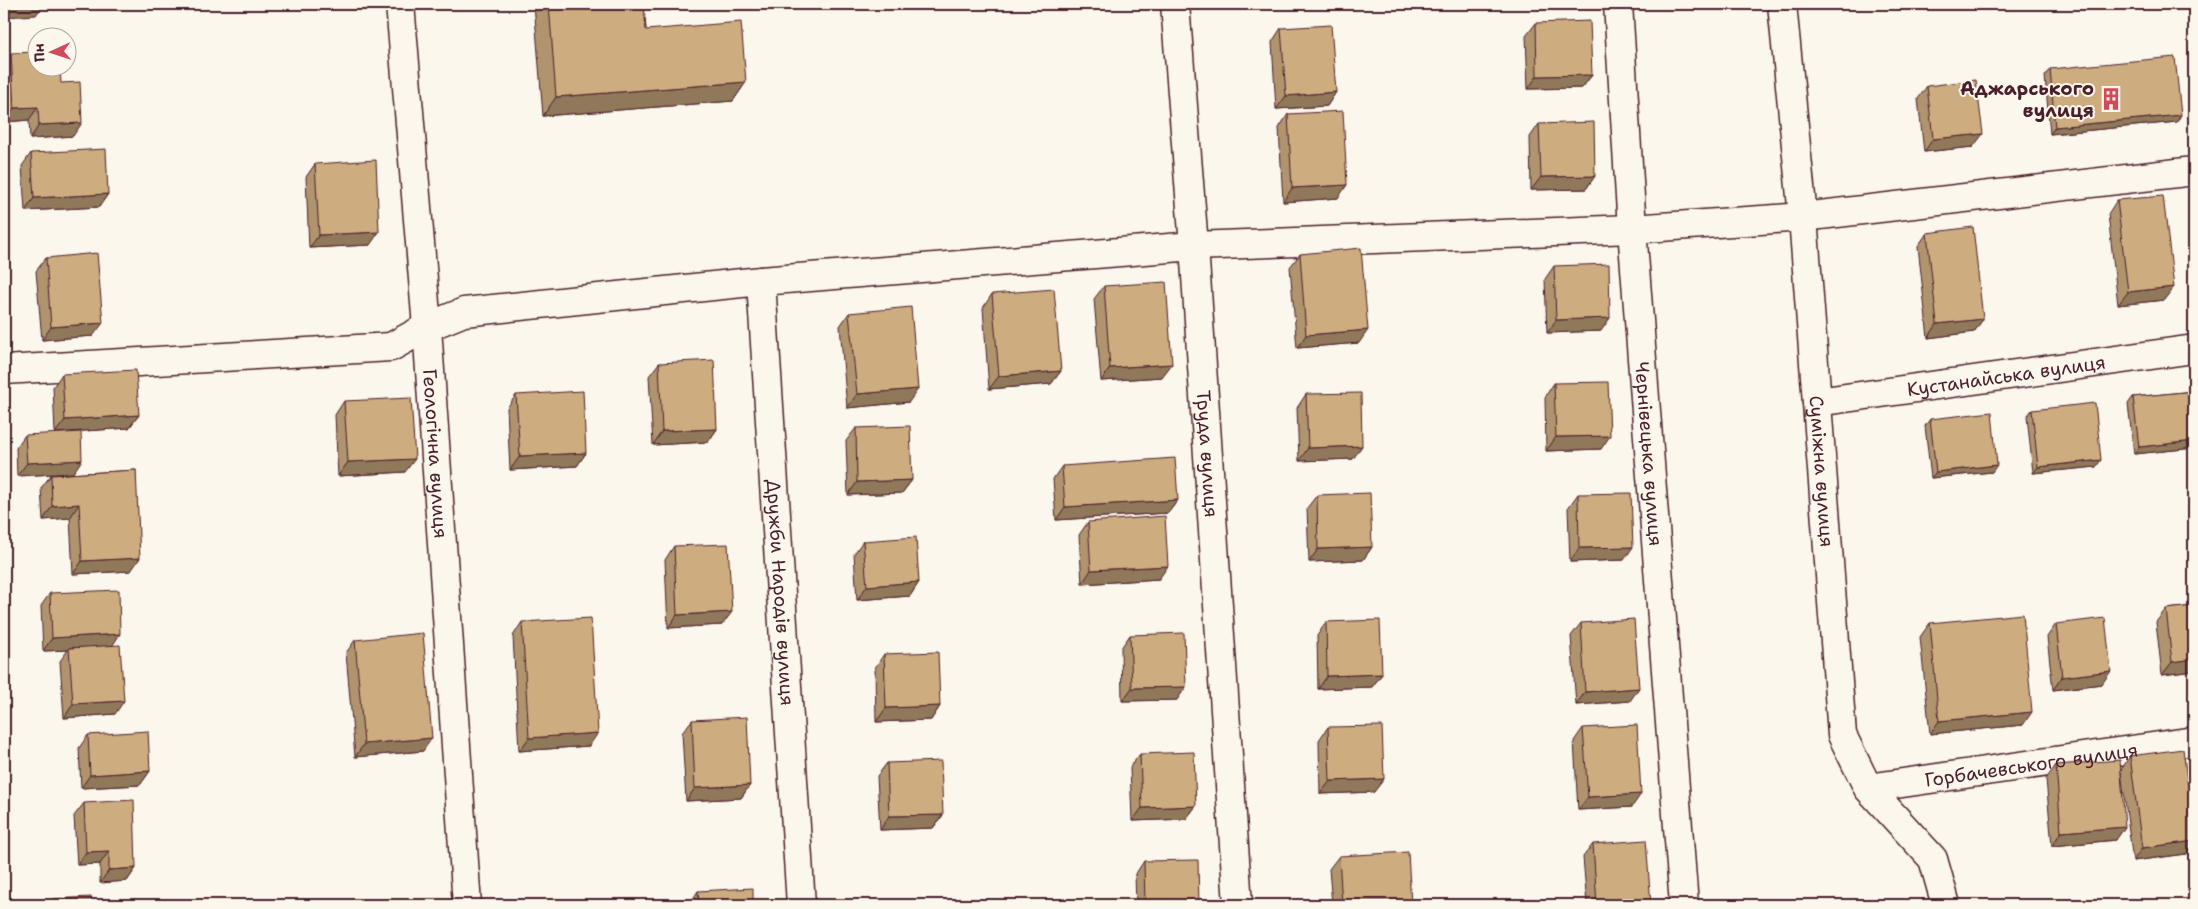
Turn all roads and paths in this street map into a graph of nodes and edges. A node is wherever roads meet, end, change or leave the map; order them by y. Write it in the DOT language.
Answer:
graph roads {
  1 [pos="400,4"];
  2 [pos="1175,4"];
  3 [pos="1618,4"];
  4 [pos="1782,4"];
  5 [pos="2194,171"];
  6 [pos="1803,217"];
  7 [pos="1632,229"];
  8 [pos="1194,246"];
  9 [pos="762,281"];
  10 [pos="428,327"];
  11 [pos="2194,349"];
  12 [pos="4,370"];
  13 [pos="1817,402"];
  14 [pos="2194,741"];
  15 [pos="1868,788"];
  16 [pos="467,905"];
  17 [pos="801,905"];
  18 [pos="1238,905"];
  19 [pos="1684,905"];
  20 [pos="1946,905"];
  1 -- 10 [label="street, Геологічна вулиця"];
  2 -- 8 [label="street, Труда вулиця"];
  3 -- 7 [label="street, Чернівецька вулиця"];
  4 -- 6 [label="street, Суміжна вулиця"];
  5 -- 6 [label="street"];
  6 -- 7 [label="street"];
  6 -- 13 [label="street, Суміжна вулиця"];
  7 -- 8 [label="street"];
  7 -- 19 [label="street, Чернівецька вулиця"];
  8 -- 9 [label="street"];
  8 -- 18 [label="street, Труда вулиця"];
  9 -- 10 [label="street"];
  9 -- 17 [label="street, Дружби Народів вулиця"];
  10 -- 12 [label="street"];
  10 -- 16 [label="street, Геологічна вулиця"];
  11 -- 13 [label="street, Кустанайська вулиця"];
  13 -- 15 [label="street, Суміжна вулиця"];
  14 -- 15 [label="street, Горбачевського вулиця"];
  15 -- 20 [label="street, Суміжна вулиця"];
}
